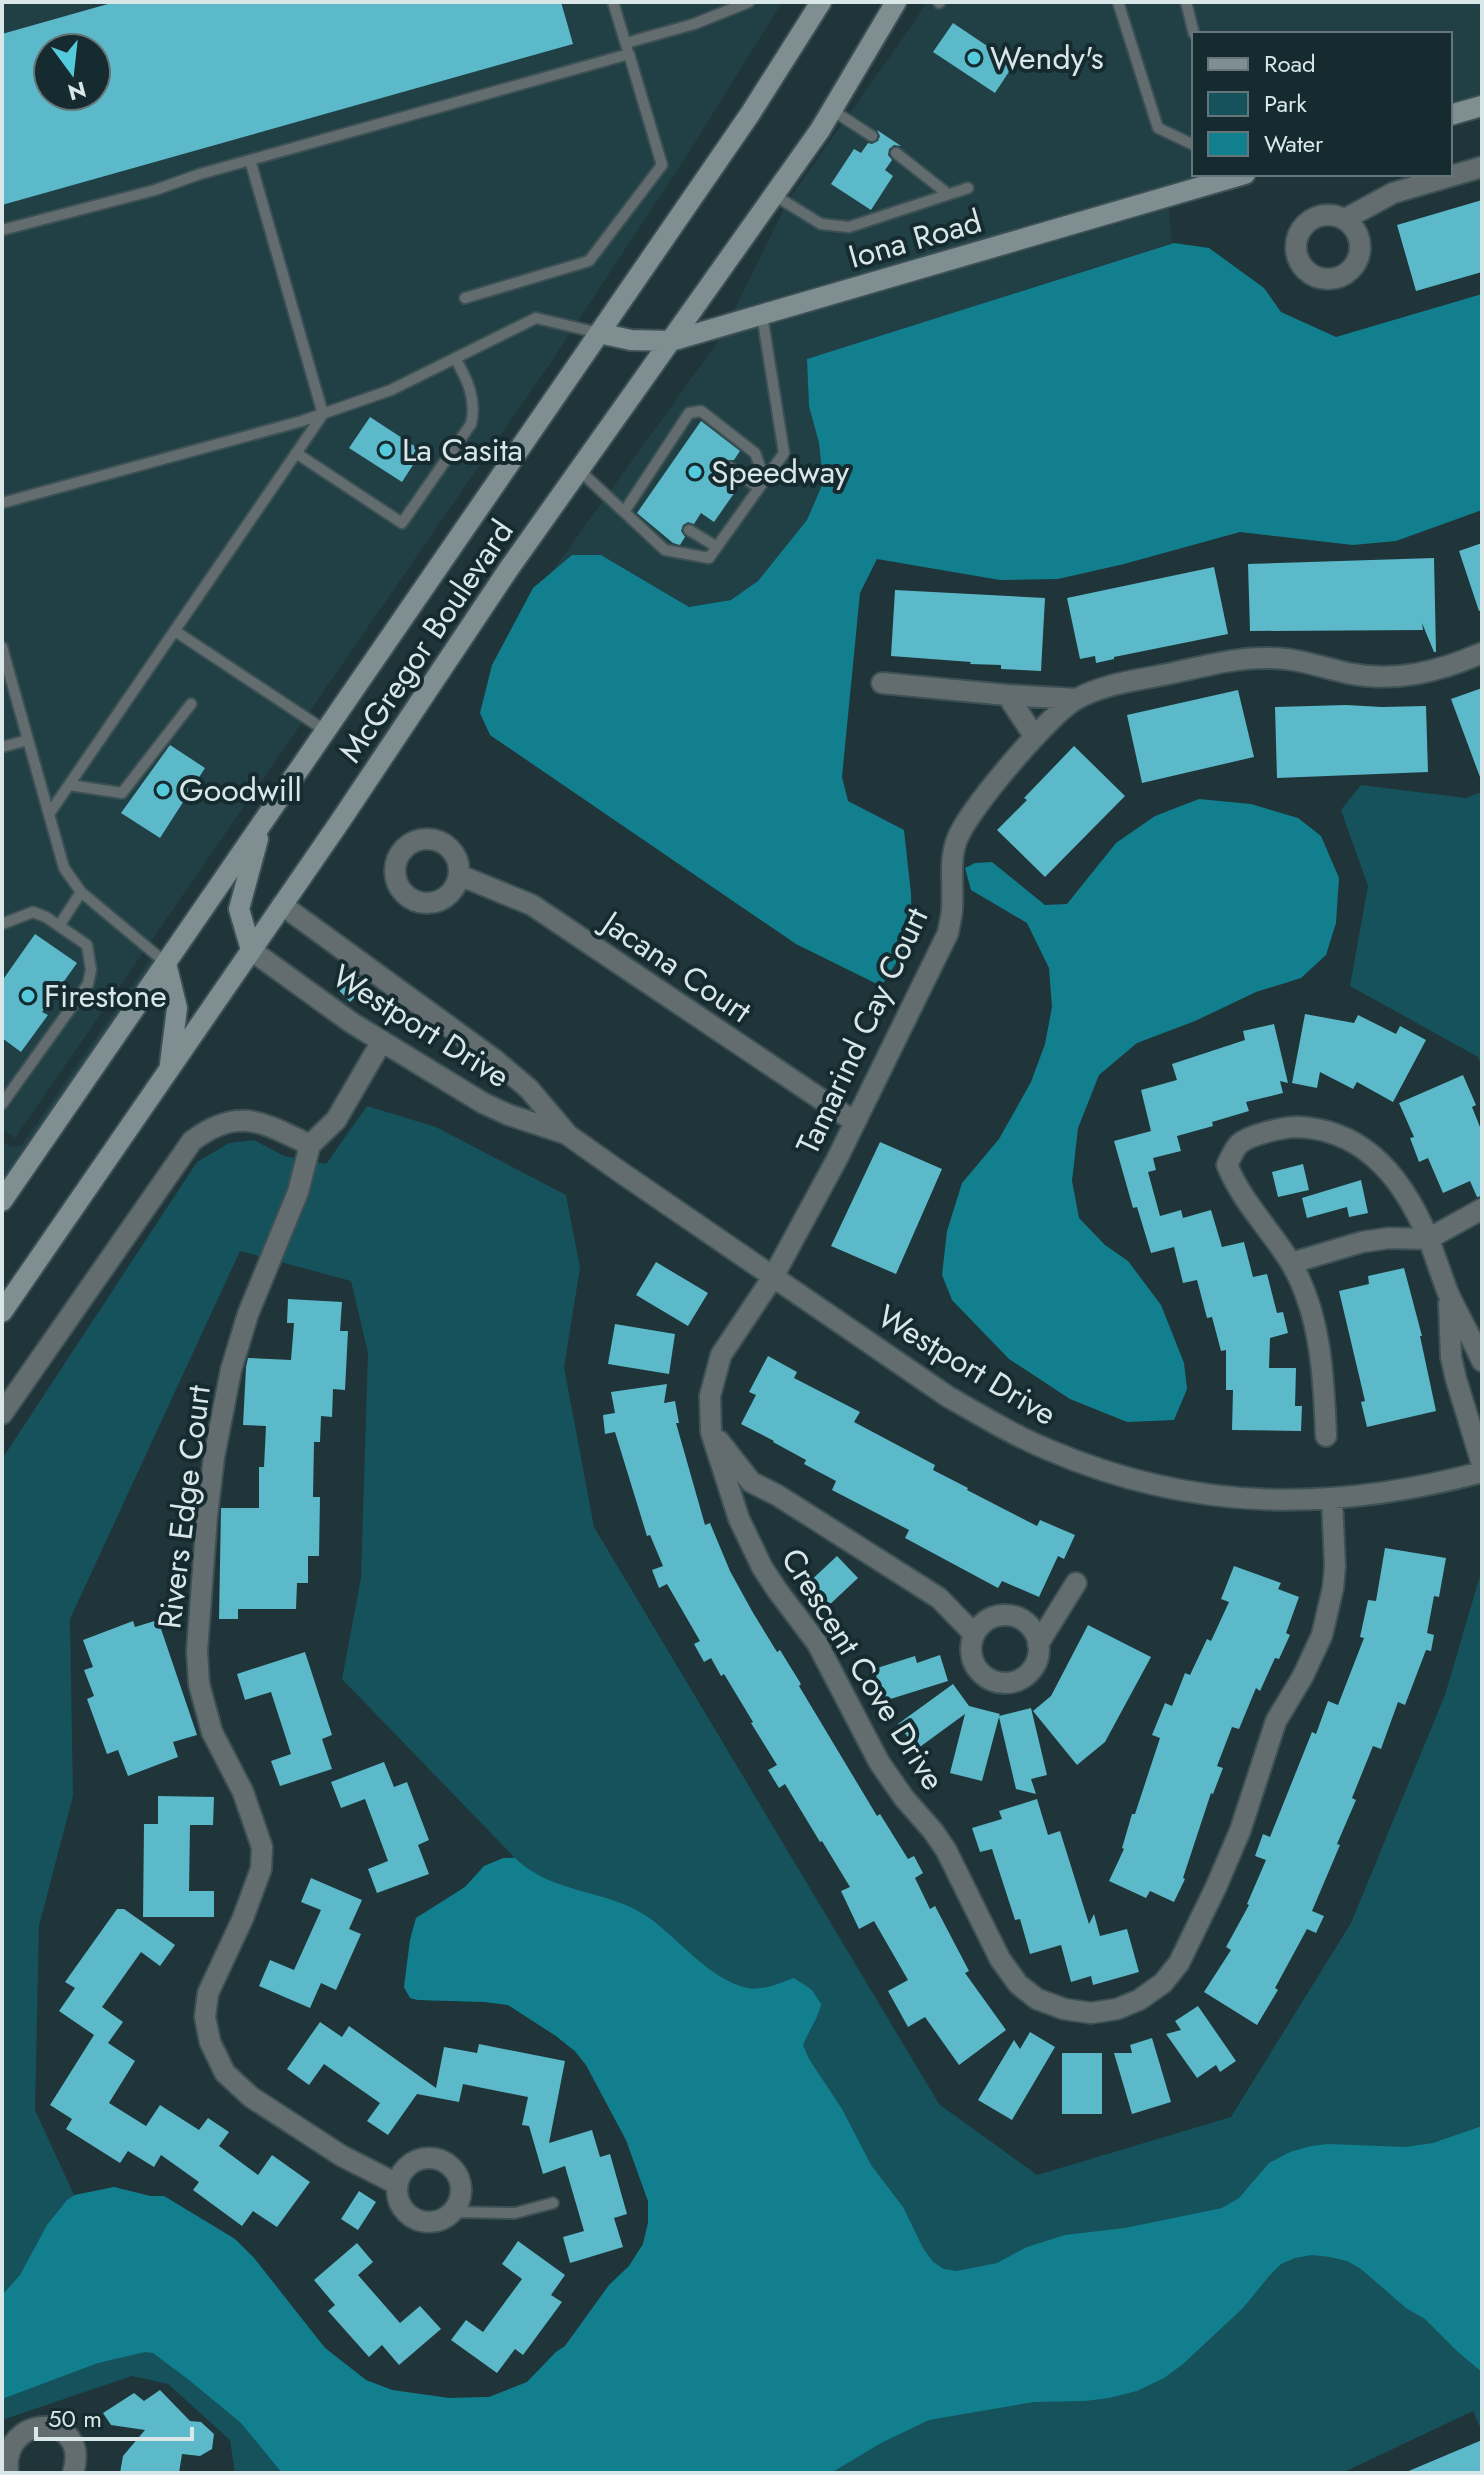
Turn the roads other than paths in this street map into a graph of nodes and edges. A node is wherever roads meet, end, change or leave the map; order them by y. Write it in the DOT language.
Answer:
graph roads {
  1 [pos="613,2"];
  2 [pos="749,2"];
  3 [pos="821,2"];
  4 [pos="896,2"];
  5 [pos="1118,2"];
  6 [pos="1186,2"];
  7 [pos="1194,32"];
  8 [pos="627,48"];
  9 [pos="1482,106"];
  10 [pos="832,110"];
  11 [pos="1452,114"];
  12 [pos="872,136"];
  13 [pos="1192,144"];
  14 [pos="896,153"];
  15 [pos="250,160"];
  16 [pos="1482,167"];
  17 [pos="1231,176"];
  18 [pos="1451,176"];
  19 [pos="1452,176"];
  20 [pos="1211,179"];
  21 [pos="968,188"];
  22 [pos="948,194"];
  23 [pos="774,195"];
  24 [pos="1345,219"];
  25 [pos="2,230"];
  26 [pos="465,298"];
  27 [pos="762,315"];
  28 [pos="599,333"];
  29 [pos="671,341"];
  30 [pos="455,358"];
  31 [pos="323,414"];
  32 [pos="678,430"];
  33 [pos="689,438"];
  34 [pos="296,453"];
  35 [pos="729,467"];
  36 [pos="579,470"];
  37 [pos="762,484"];
  38 [pos="2,503"];
  39 [pos="624,512"];
  40 [pos="689,530"];
  41 [pos="717,547"];
  42 [pos="175,631"];
  43 [pos="2,647"];
  44 [pos="1482,653"];
  45 [pos="882,683"];
  46 [pos="1007,695"];
  47 [pos="1076,699"];
  48 [pos="191,704"];
  49 [pos="326,731"];
  50 [pos="1035,737"];
  51 [pos="28,740"];
  52 [pos="2,747"];
  53 [pos="69,785"];
  54 [pos="49,814"];
  55 [pos="262,823"];
  56 [pos="459,875"];
  57 [pos="81,892"];
  58 [pos="282,905"];
  59 [pos="2,924"];
  60 [pos="59,926"];
  61 [pos="251,950"];
  62 [pos="166,963"];
  63 [pos="382,1041"];
  64 [pos="170,1068"];
  65 [pos="2,1104"];
  66 [pos="855,1122"];
  67 [pos="568,1135"];
  68 [pos="310,1145"];
  69 [pos="2,1201"];
  70 [pos="1482,1209"];
  71 [pos="1428,1239"];
  72 [pos="1291,1263"];
  73 [pos="773,1277"];
  74 [pos="1449,1295"];
  75 [pos="2,1312"];
  76 [pos="1482,1361"];
  77 [pos="2,1414"];
  78 [pos="711,1432"];
  79 [pos="1326,1436"];
  80 [pos="1482,1464"];
  81 [pos="1482,1472"];
  82 [pos="1332,1499"];
  83 [pos="1076,1583"];
  84 [pos="974,1634"];
  85 [pos="1038,1644"];
  86 [pos="397,2184"];
  87 [pos="553,2203"];
  88 [pos="454,2212"];
  89 [pos="8,2473"];
  90 [pos="73,2473"];
  1 -- 8 [label="lane"];
  2 -- 8 [label="lane"];
  3 -- 28 [label="main road, McGregor Boulevard"];
  4 -- 10 [label="main road, McGregor Boulevard"];
  5 -- 13 [label="lane"];
  6 -- 7 [label="lane"];
  8 -- 15 [label="lane"];
  8 -- 26 [label="lane"];
  9 -- 11 [label="main road"];
  10 -- 12 [label="lane"];
  10 -- 23 [label="main road, McGregor Boulevard"];
  14 -- 22 [label="lane"];
  15 -- 25 [label="lane"];
  15 -- 31 [label="lane"];
  16 -- 19 [label="street"];
  17 -- 20 [label="main road, Iona Road"];
  18 -- 24 [label="street"];
  20 -- 27 [label="main road, Iona Road"];
  21 -- 22 [label="lane"];
  22 -- 23 [label="lane"];
  23 -- 29 [label="main road, McGregor Boulevard"];
  27 -- 29 [label="main road, Iona Road"];
  27 -- 37 [label="lane"];
  28 -- 29 [label="main road, Iona Road"];
  28 -- 30 [label="lane"];
  28 -- 49 [label="main road, McGregor Boulevard"];
  29 -- 36 [label="main road, McGregor Boulevard"];
  30 -- 31 [label="lane"];
  30 -- 34 [label="lane"];
  31 -- 34 [label="lane"];
  31 -- 38 [label="lane"];
  32 -- 33 [label="lane"];
  32 -- 37 [label="lane"];
  32 -- 39 [label="lane"];
  34 -- 42 [label="lane"];
  35 -- 37 [label="lane"];
  36 -- 39 [label="lane"];
  36 -- 58 [label="main road, McGregor Boulevard"];
  37 -- 41 [label="lane"];
  39 -- 41 [label="lane"];
  40 -- 41 [label="lane"];
  42 -- 49 [label="lane"];
  42 -- 53 [label="lane"];
  43 -- 51 [label="lane"];
  44 -- 47 [label="street, Tamarind Cay Court"];
  45 -- 46 [label="street, Tamarind Cay Court"];
  46 -- 47 [label="street, Tamarind Cay Court"];
  46 -- 50 [label="street"];
  47 -- 50 [label="street, Tamarind Cay Court"];
  48 -- 53 [label="lane"];
  49 -- 55 [label="main road, McGregor Boulevard"];
  50 -- 66 [label="street, Tamarind Cay Court"];
  51 -- 52 [label="lane"];
  51 -- 54 [label="lane"];
  53 -- 54 [label="lane"];
  54 -- 57 [label="lane"];
  55 -- 61 [label="main road"];
  55 -- 62 [label="main road, McGregor Boulevard"];
  56 -- 66 [label="street, Jacana Court"];
  57 -- 60 [label="lane"];
  57 -- 62 [label="lane"];
  58 -- 61 [label="main road, McGregor Boulevard"];
  58 -- 67 [label="street, Westport Drive"];
  59 -- 60 [label="lane"];
  60 -- 65 [label="lane"];
  61 -- 63 [label="street, Westport Drive"];
  61 -- 64 [label="main road, McGregor Boulevard"];
  62 -- 64 [label="main road"];
  62 -- 69 [label="main road, McGregor Boulevard"];
  63 -- 67 [label="street, Westport Drive"];
  63 -- 68 [label="street"];
  64 -- 75 [label="main road, McGregor Boulevard"];
  66 -- 73 [label="street, Tamarind Cay Court"];
  67 -- 73 [label="street, Westport Drive"];
  68 -- 77 [label="street"];
  68 -- 86 [label="street, Rivers Edge Court"];
  70 -- 71 [label="street"];
  71 -- 72 [label="street"];
  71 -- 72 [label="street"];
  71 -- 74 [label="street"];
  72 -- 79 [label="street"];
  73 -- 78 [label="street, Crescent Cove Drive"];
  73 -- 82 [label="street, Westport Drive"];
  74 -- 76 [label="street"];
  74 -- 80 [label="street"];
  78 -- 82 [label="street, Crescent Cove Drive"];
  78 -- 84 [label="street"];
  81 -- 82 [label="street, Westport Drive"];
  83 -- 85 [label="street"];
  84 -- 85 [label="street"];
  84 -- 85 [label="street"];
  86 -- 88 [label="street"];
  86 -- 88 [label="street"];
  87 -- 88 [label="lane"];
  89 -- 90 [label="street"];
}
